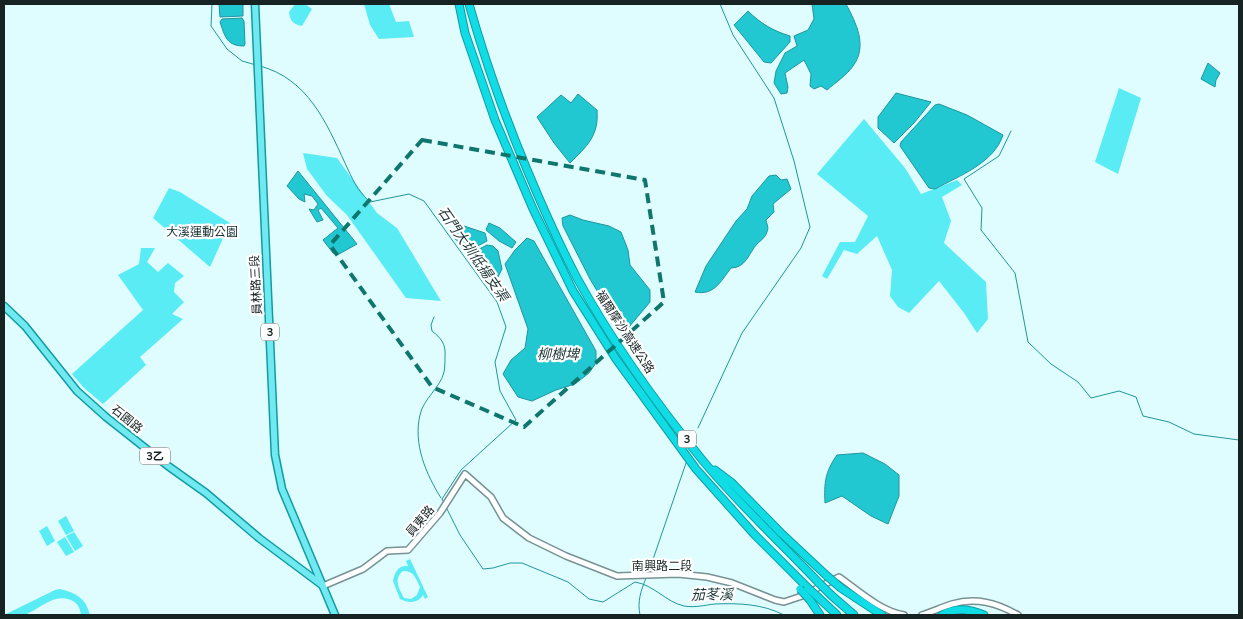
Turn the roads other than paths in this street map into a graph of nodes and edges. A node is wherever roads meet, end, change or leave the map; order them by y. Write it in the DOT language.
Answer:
graph roads {
  1 [pos="255,4"];
  2 [pos="459,4"];
  3 [pos="469,4"];
  4 [pos="4,306"];
  5 [pos="704,461"];
  6 [pos="465,474"];
  7 [pos="779,560"];
  8 [pos="323,586"];
  9 [pos="841,588"];
  10 [pos="335,615"];
  11 [pos="820,615"];
  12 [pos="837,615"];
  13 [pos="854,615"];
  14 [pos="871,615"];
  15 [pos="882,615"];
  16 [pos="904,615"];
  17 [pos="922,615"];
  18 [pos="942,615"];
  19 [pos="984,615"];
  20 [pos="1018,615"];
  1 -- 8 [label="main road, 員林路三段 / 3"];
  2 -- 7 [label="highway, 福爾摩沙高速公路 / 3"];
  3 -- 5 [label="highway, 福爾摩沙高速公路 / 3"];
  4 -- 8 [label="main road, 石園路 / 3乙"];
  5 -- 9 [label="highway, bridge"];
  5 -- 13 [label="highway, 福爾摩沙高速公路 / 3, bridge"];
  6 -- 8 [label="street, 員東路"];
  6 -- 16 [label="street, 南興路二段"];
  7 -- 11 [label="highway, bridge"];
  7 -- 12 [label="highway, 福爾摩沙高速公路 / 3, bridge"];
  8 -- 10 [label="main road, 3"];
  9 -- 14 [label="highway"];
  9 -- 15 [label="highway"];
  17 -- 20 [label="street"];
  18 -- 19 [label="highway"];
}
